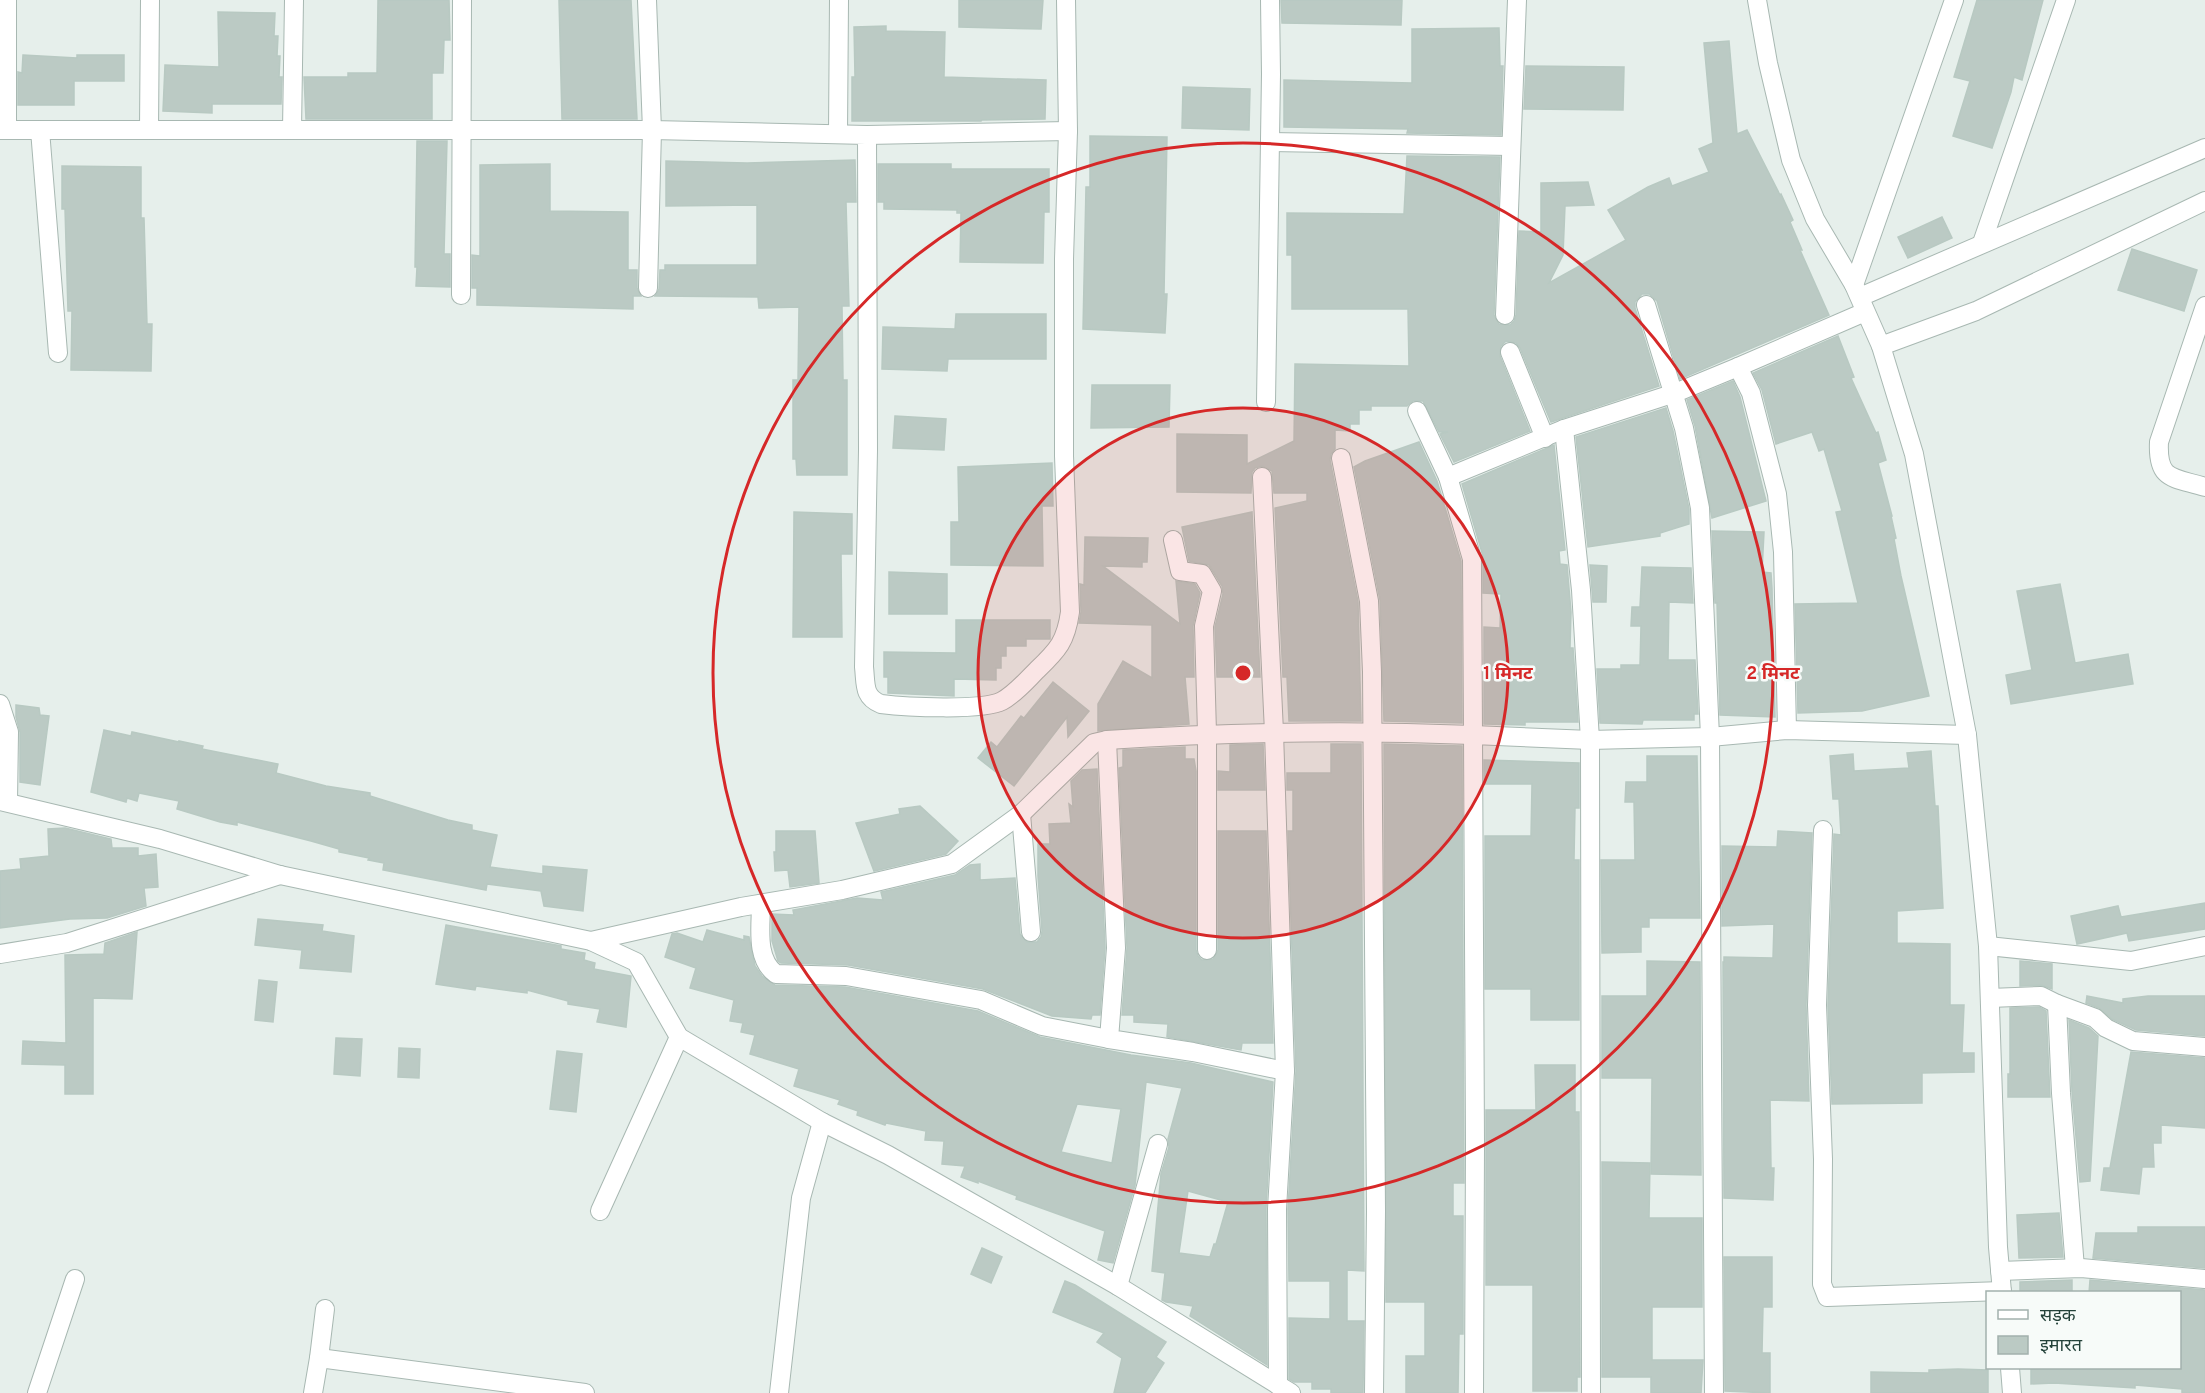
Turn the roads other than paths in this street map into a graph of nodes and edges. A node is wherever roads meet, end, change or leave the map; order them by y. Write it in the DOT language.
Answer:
graph roads {
  1 [pos="7,0"];
  2 [pos="150,0"];
  3 [pos="294,0"];
  4 [pos="462,0"];
  5 [pos="647,0"];
  6 [pos="839,0"];
  7 [pos="1066,0"];
  8 [pos="1270,0"];
  9 [pos="1517,0"];
  10 [pos="1757,0"];
  11 [pos="1954,0"];
  12 [pos="2066,0"];
  13 [pos="4,130"];
  14 [pos="40,130"];
  15 [pos="149,130"];
  16 [pos="292,130"];
  17 [pos="652,130"];
  18 [pos="461,131"];
  19 [pos="1068,132"];
  20 [pos="838,134"];
  21 [pos="867,135"];
  22 [pos="1270,142"];
  23 [pos="1511,146"];
  24 [pos="2205,148"];
  25 [pos="2205,201"];
  26 [pos="1982,243"];
  27 [pos="648,288"];
  28 [pos="461,295"];
  29 [pos="1860,298"];
  30 [pos="1646,305"];
  31 [pos="2205,306"];
  32 [pos="1505,315"];
  33 [pos="1881,346"];
  34 [pos="1510,352"];
  35 [pos="58,353"];
  36 [pos="1738,367"];
  37 [pos="1675,393"];
  38 [pos="1266,402"];
  39 [pos="1417,411"];
  40 [pos="1564,429"];
  41 [pos="1545,438"];
  42 [pos="1341,459"];
  43 [pos="1262,477"];
  44 [pos="1448,477"];
  45 [pos="2205,487"];
  46 [pos="1173,540"];
  47 [pos="0,704"];
  48 [pos="1787,729"];
  49 [pos="1372,731"];
  50 [pos="1274,732"];
  51 [pos="1207,734"];
  52 [pos="1473,735"];
  53 [pos="1967,735"];
  54 [pos="1710,737"];
  55 [pos="1107,740"];
  56 [pos="1590,740"];
  57 [pos="4,802"];
  58 [pos="1021,814"];
  59 [pos="1823,830"];
  60 [pos="280,875"];
  61 [pos="761,904"];
  62 [pos="1031,933"];
  63 [pos="591,941"];
  64 [pos="1988,946"];
  65 [pos="2205,946"];
  66 [pos="1208,950"];
  67 [pos="0,954"];
  68 [pos="1990,998"];
  69 [pos="2057,1004"];
  70 [pos="679,1037"];
  71 [pos="1109,1039"];
  72 [pos="2205,1047"];
  73 [pos="1285,1071"];
  74 [pos="822,1122"];
  75 [pos="1158,1144"];
  76 [pos="600,1211"];
  77 [pos="2075,1268"];
  78 [pos="2000,1271"];
  79 [pos="75,1279"];
  80 [pos="2205,1279"];
  81 [pos="1118,1286"];
  82 [pos="2002,1291"];
  83 [pos="1986,1292"];
  84 [pos="325,1309"];
  85 [pos="319,1358"];
  86 [pos="2010,1369"];
  87 [pos="514,1388"];
  88 [pos="1284,1389"];
  89 [pos="37,1393"];
  90 [pos="314,1393"];
  91 [pos="585,1393"];
  92 [pos="779,1393"];
  93 [pos="1374,1393"];
  94 [pos="1474,1393"];
  95 [pos="1591,1393"];
  96 [pos="1714,1393"];
  97 [pos="2012,1393"];
  98 [pos="2019,1393"];
  1 -- 13 [label="street"];
  2 -- 15 [label="street"];
  3 -- 16 [label="street"];
  4 -- 18 [label="street"];
  5 -- 17 [label="street"];
  6 -- 20 [label="street"];
  7 -- 19 [label="street"];
  8 -- 22 [label="street"];
  9 -- 23 [label="street"];
  10 -- 29 [label="street"];
  11 -- 29 [label="street"];
  12 -- 26 [label="street"];
  13 -- 14 [label="street"];
  14 -- 15 [label="street"];
  14 -- 35 [label="street"];
  15 -- 16 [label="street"];
  16 -- 18 [label="street"];
  17 -- 18 [label="street"];
  17 -- 20 [label="street"];
  17 -- 27 [label="street"];
  18 -- 28 [label="street"];
  19 -- 21 [label="street"];
  19 -- 21 [label="street"];
  20 -- 21 [label="street"];
  22 -- 23 [label="street"];
  22 -- 38 [label="street"];
  23 -- 32 [label="street"];
  24 -- 26 [label="street"];
  25 -- 33 [label="street"];
  26 -- 29 [label="street"];
  29 -- 33 [label="street"];
  29 -- 36 [label="street"];
  30 -- 37 [label="street"];
  31 -- 45 [label="street"];
  33 -- 53 [label="street"];
  34 -- 41 [label="street"];
  36 -- 37 [label="street"];
  36 -- 48 [label="street"];
  37 -- 40 [label="street"];
  37 -- 54 [label="street"];
  39 -- 44 [label="street"];
  40 -- 41 [label="street"];
  40 -- 56 [label="street"];
  41 -- 44 [label="street"];
  42 -- 49 [label="street"];
  43 -- 50 [label="street"];
  44 -- 52 [label="street"];
  46 -- 51 [label="street"];
  47 -- 57 [label="street"];
  48 -- 53 [label="street"];
  48 -- 54 [label="street"];
  49 -- 50 [label="street"];
  49 -- 52 [label="street"];
  49 -- 93 [label="street"];
  50 -- 51 [label="street"];
  50 -- 73 [label="street"];
  51 -- 55 [label="street"];
  51 -- 66 [label="street"];
  52 -- 56 [label="street"];
  52 -- 94 [label="street"];
  53 -- 64 [label="street"];
  54 -- 56 [label="street"];
  54 -- 96 [label="street"];
  55 -- 58 [label="street"];
  55 -- 71 [label="street"];
  56 -- 95 [label="street"];
  57 -- 60 [label="street"];
  58 -- 61 [label="street"];
  58 -- 62 [label="street"];
  59 -- 83 [label="street"];
  60 -- 63 [label="street"];
  60 -- 67 [label="street"];
  61 -- 63 [label="street"];
  61 -- 71 [label="street"];
  63 -- 70 [label="street"];
  64 -- 65 [label="street"];
  64 -- 68 [label="street"];
  68 -- 69 [label="street"];
  68 -- 78 [label="street"];
  69 -- 72 [label="street"];
  69 -- 77 [label="street"];
  70 -- 74 [label="street"];
  70 -- 76 [label="street"];
  71 -- 73 [label="street"];
  73 -- 88 [label="street"];
  74 -- 81 [label="street"];
  74 -- 92 [label="street"];
  75 -- 81 [label="street"];
  77 -- 78 [label="street"];
  77 -- 80 [label="street"];
  78 -- 82 [label="street"];
  79 -- 89 [label="street"];
  81 -- 88 [label="street"];
  84 -- 85 [label="street"];
  85 -- 87 [label="street"];
  85 -- 90 [label="street"];
  86 -- 97 [label="street"];
  87 -- 91 [label="street"];
  97 -- 98 [label="street"];
}
